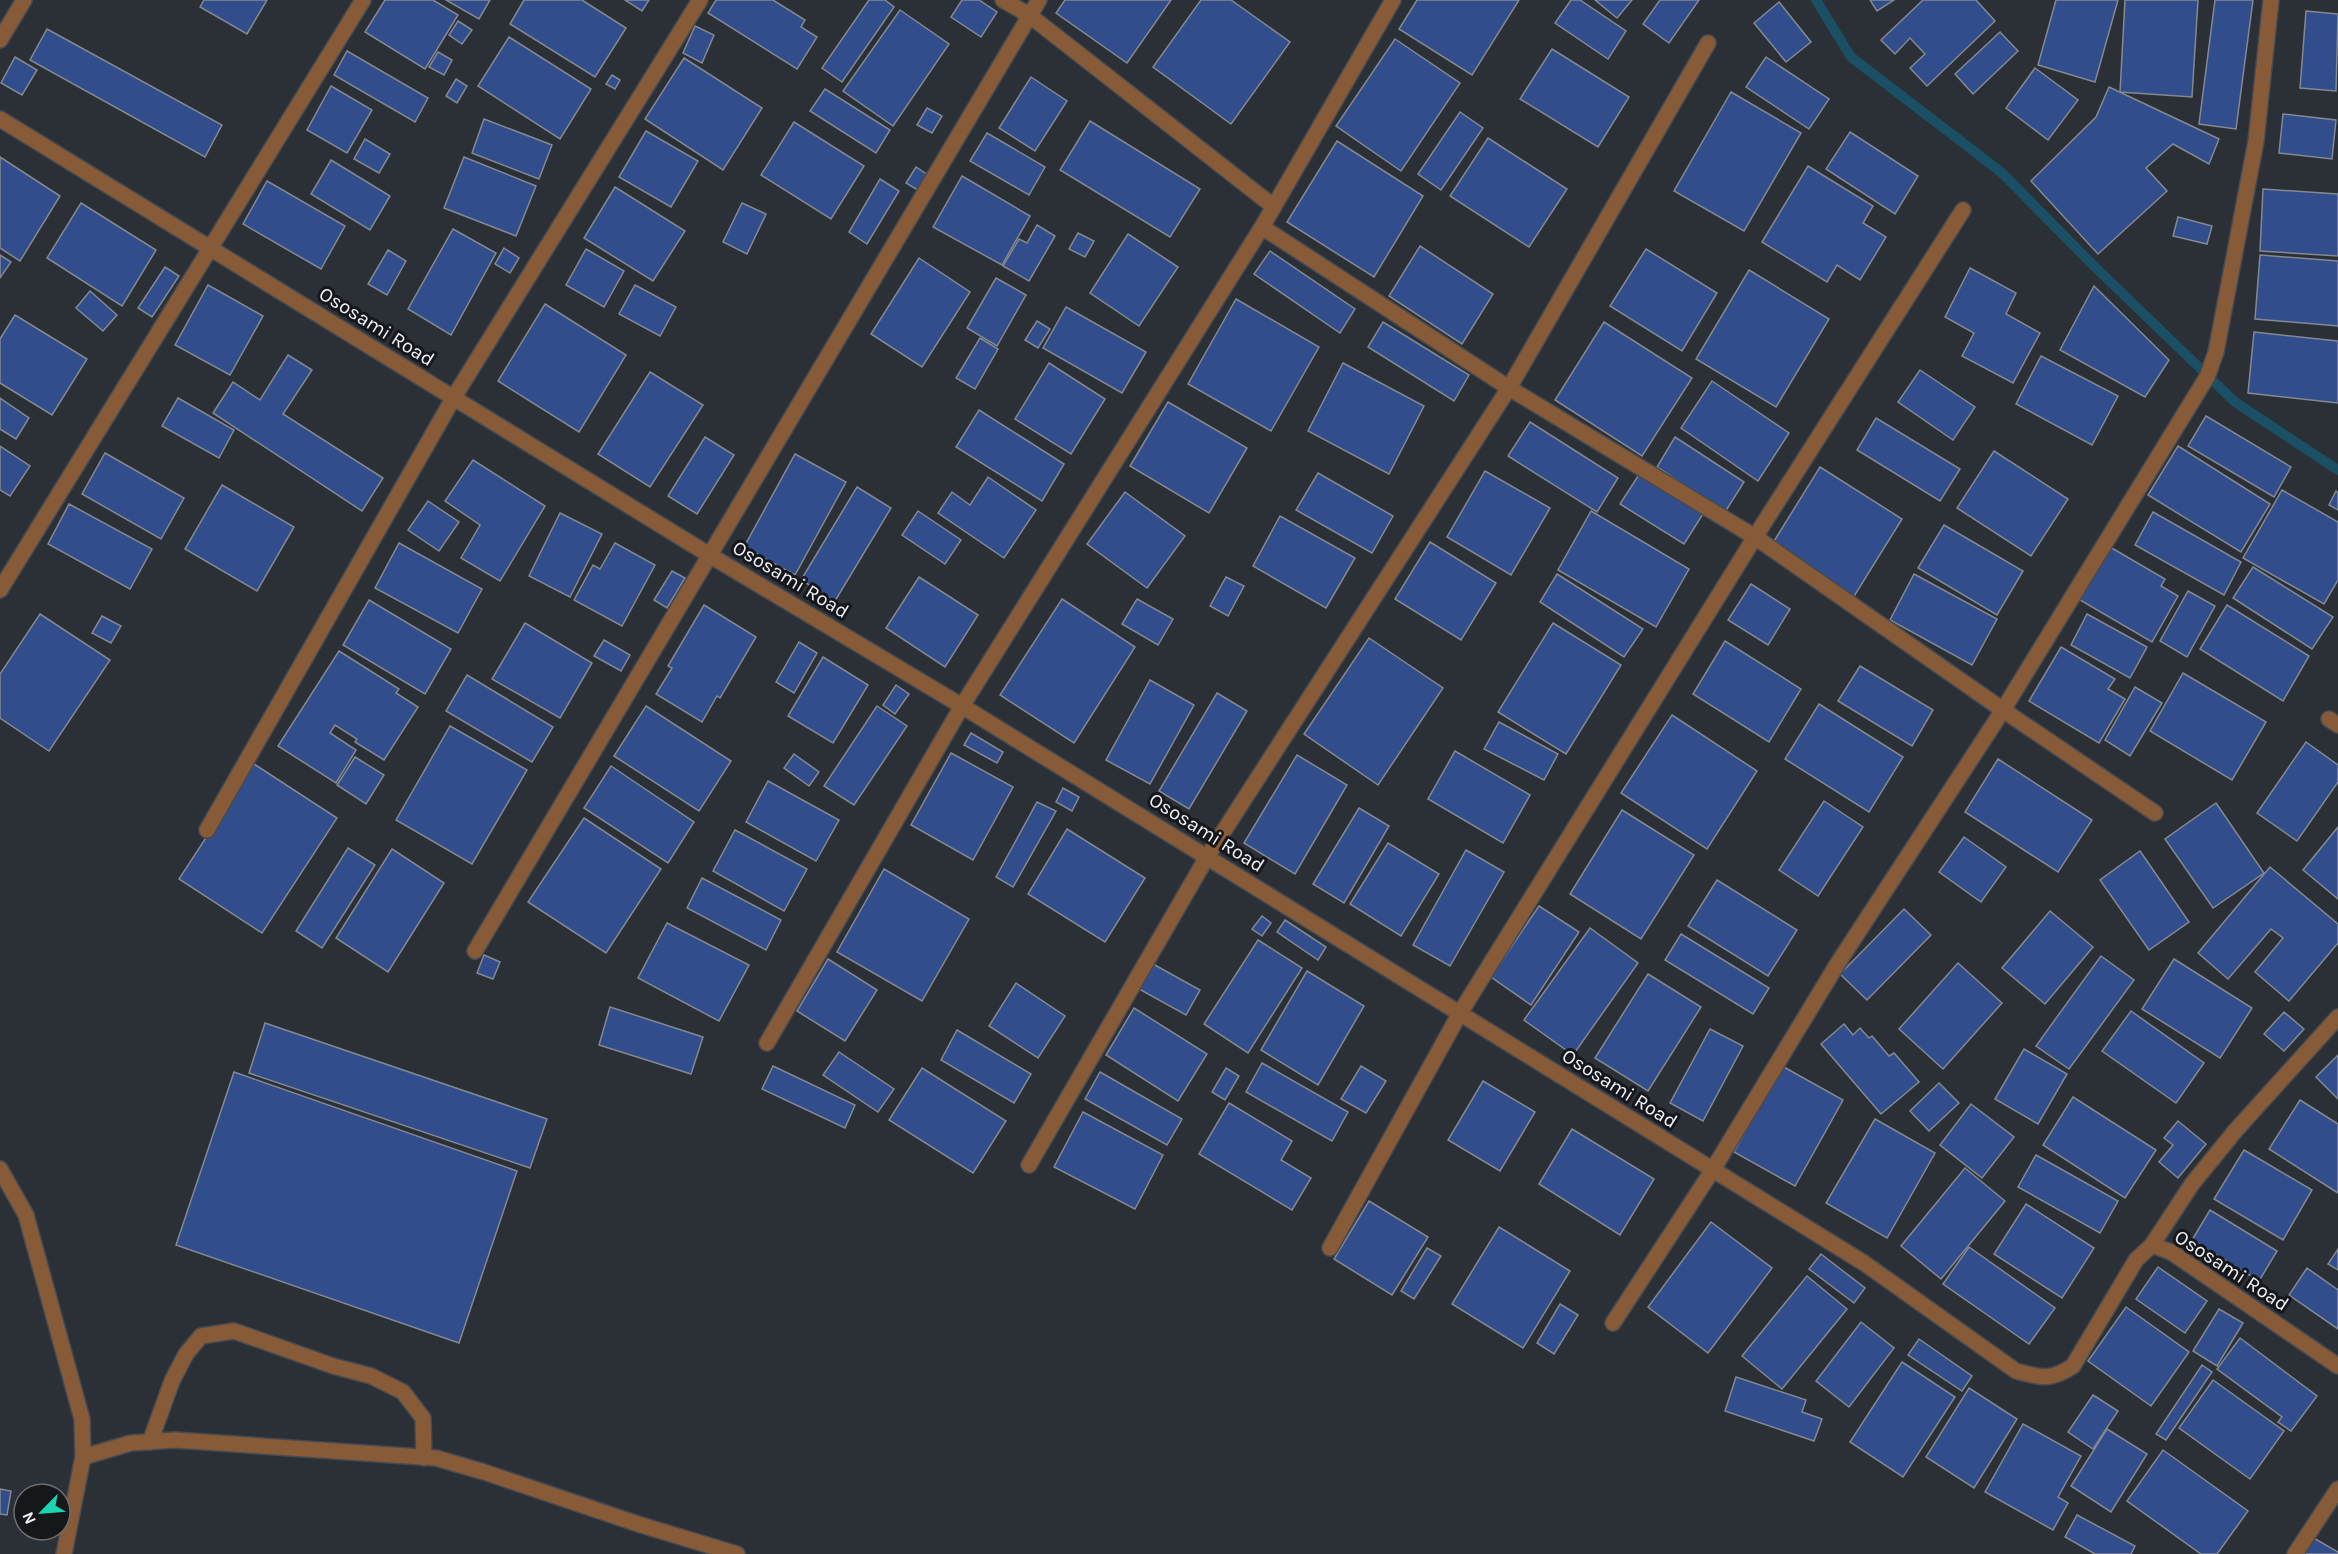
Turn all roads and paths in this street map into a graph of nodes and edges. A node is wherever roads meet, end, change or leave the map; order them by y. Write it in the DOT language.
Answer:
graph roads {
  1 [pos="24,0"];
  2 [pos="363,0"];
  3 [pos="700,0"];
  4 [pos="1003,0"];
  5 [pos="1039,0"];
  6 [pos="1393,0"];
  7 [pos="2271,0"];
  8 [pos="1029,15"];
  9 [pos="0,40"];
  10 [pos="1708,43"];
  11 [pos="0,119"];
  12 [pos="1273,206"];
  13 [pos="1963,210"];
  14 [pos="1262,227"];
  15 [pos="212,249"];
  16 [pos="1509,388"];
  17 [pos="454,397"];
  18 [pos="1755,537"];
  19 [pos="711,556"];
  20 [pos="0,591"];
  21 [pos="962,706"];
  22 [pos="2002,710"];
  23 [pos="2156,813"];
  24 [pos="207,830"];
  25 [pos="1207,857"];
  26 [pos="476,951"];
  27 [pos="1460,1013"];
  28 [pos="2338,1017"];
  29 [pos="767,1043"];
  30 [pos="1029,1165"];
  31 [pos="0,1169"];
  32 [pos="1713,1171"];
  33 [pos="2152,1245"];
  34 [pos="1330,1248"];
  35 [pos="1613,1323"];
  36 [pos="2338,1366"];
  37 [pos="150,1442"];
  38 [pos="83,1457"];
  39 [pos="424,1458"];
  40 [pos="2338,1489"];
  41 [pos="64,1554"];
  42 [pos="737,1554"];
  43 [pos="2295,1554"];
  1 -- 9 [label="street"];
  2 -- 15 [label="street"];
  3 -- 17 [label="street"];
  4 -- 8 [label="street"];
  5 -- 8 [label="street"];
  6 -- 12 [label="street"];
  7 -- 22 [label="street"];
  8 -- 12 [label="street"];
  8 -- 19 [label="street"];
  10 -- 16 [label="street"];
  11 -- 15 [label="street, Ososami Road"];
  12 -- 14 [label="street"];
  13 -- 18 [label="street"];
  14 -- 16 [label="street"];
  14 -- 21 [label="street"];
  15 -- 17 [label="street, Ososami Road"];
  15 -- 20 [label="street"];
  16 -- 18 [label="street"];
  16 -- 25 [label="street"];
  17 -- 19 [label="street, Ososami Road"];
  17 -- 24 [label="street"];
  18 -- 22 [label="street"];
  18 -- 27 [label="street"];
  19 -- 21 [label="street, Ososami Road"];
  19 -- 26 [label="street"];
  21 -- 25 [label="street, Ososami Road"];
  21 -- 29 [label="street"];
  22 -- 23 [label="street"];
  22 -- 32 [label="street"];
  25 -- 27 [label="street, Ososami Road"];
  25 -- 30 [label="street"];
  27 -- 32 [label="street, Ososami Road"];
  27 -- 34 [label="street"];
  28 -- 33 [label="street"];
  31 -- 38 [label="street"];
  32 -- 33 [label="street, Ososami Road"];
  32 -- 35 [label="street"];
  33 -- 36 [label="street, Ososami Road"];
  37 -- 38 [label="street"];
  37 -- 39 [label="street"];
  37 -- 39 [label="street"];
  38 -- 41 [label="street"];
  39 -- 42 [label="street"];
  40 -- 43 [label="street"];
}
